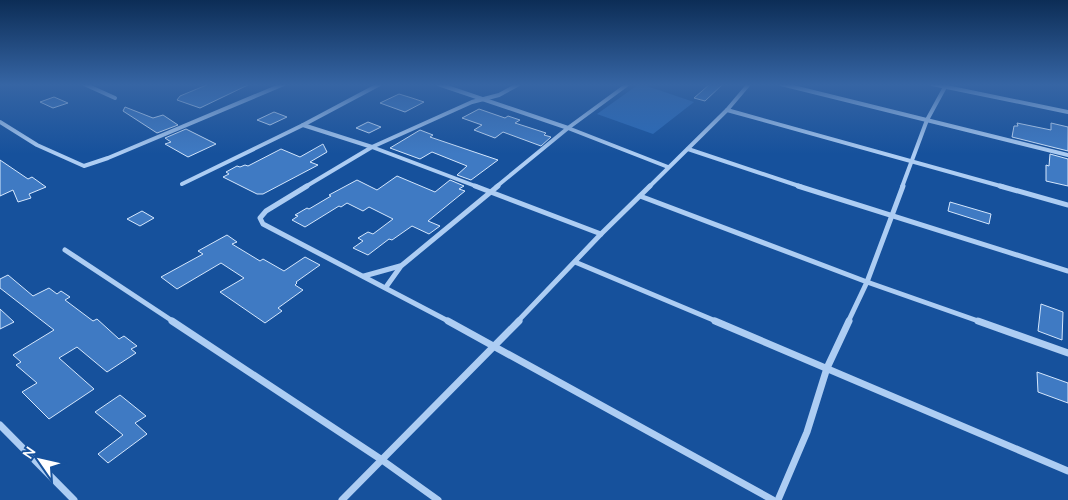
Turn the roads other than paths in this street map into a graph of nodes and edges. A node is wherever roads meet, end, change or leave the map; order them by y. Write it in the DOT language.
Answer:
graph roads {
  1 [pos="229,107"];
  2 [pos="336,107"];
  3 [pos="461,107"];
  4 [pos="510,107"];
  5 [pos="596,107"];
  6 [pos="730,107"];
  7 [pos="876,107"];
  8 [pos="934,107"];
  9 [pos="1045,107"];
  10 [pos="728,110"];
  11 [pos="1068,112"];
  12 [pos="927,120"];
  13 [pos="0,122"];
  14 [pos="303,125"];
  15 [pos="568,128"];
  16 [pos="372,147"];
  17 [pos="688,148"];
  18 [pos="1068,155"];
  19 [pos="911,162"];
  20 [pos="668,167"];
  21 [pos="182,184"];
  22 [pos="490,191"];
  23 [pos="640,196"];
  24 [pos="1068,205"];
  25 [pos="892,214"];
  26 [pos="601,234"];
  27 [pos="64,250"];
  28 [pos="575,262"];
  29 [pos="401,266"];
  30 [pos="1068,271"];
  31 [pos="364,276"];
  32 [pos="867,282"];
  33 [pos="386,287"];
  34 [pos="495,346"];
  35 [pos="1068,353"];
  36 [pos="828,368"];
  37 [pos="0,425"];
  38 [pos="382,460"];
  39 [pos="1068,471"];
  40 [pos="74,500"];
  41 [pos="342,500"];
  42 [pos="438,500"];
  43 [pos="774,500"];
  44 [pos="778,500"];
  1 -- 13 [label="street"];
  2 -- 14 [label="street"];
  3 -- 16 [label="street"];
  4 -- 15 [label="street"];
  5 -- 15 [label="street"];
  6 -- 10 [label="street"];
  7 -- 12 [label="street"];
  8 -- 12 [label="street"];
  9 -- 11 [label="street"];
  10 -- 17 [label="street"];
  10 -- 19 [label="street"];
  12 -- 18 [label="street"];
  12 -- 19 [label="street"];
  14 -- 16 [label="street"];
  14 -- 21 [label="street"];
  15 -- 20 [label="street"];
  15 -- 22 [label="street"];
  16 -- 22 [label="street"];
  16 -- 31 [label="street"];
  17 -- 20 [label="street"];
  17 -- 25 [label="street"];
  19 -- 24 [label="street"];
  19 -- 25 [label="street"];
  20 -- 23 [label="street"];
  22 -- 26 [label="street"];
  22 -- 29 [label="street"];
  23 -- 26 [label="street"];
  23 -- 32 [label="street"];
  25 -- 30 [label="street"];
  25 -- 32 [label="street"];
  26 -- 28 [label="street"];
  27 -- 38 [label="street"];
  28 -- 34 [label="street"];
  28 -- 36 [label="street"];
  29 -- 31 [label="street"];
  29 -- 33 [label="street"];
  31 -- 33 [label="street"];
  32 -- 35 [label="street"];
  32 -- 36 [label="street"];
  33 -- 34 [label="street"];
  34 -- 38 [label="street"];
  34 -- 43 [label="street"];
  36 -- 39 [label="street"];
  36 -- 44 [label="street"];
  37 -- 40 [label="street"];
  38 -- 41 [label="street"];
  38 -- 42 [label="street"];
}
